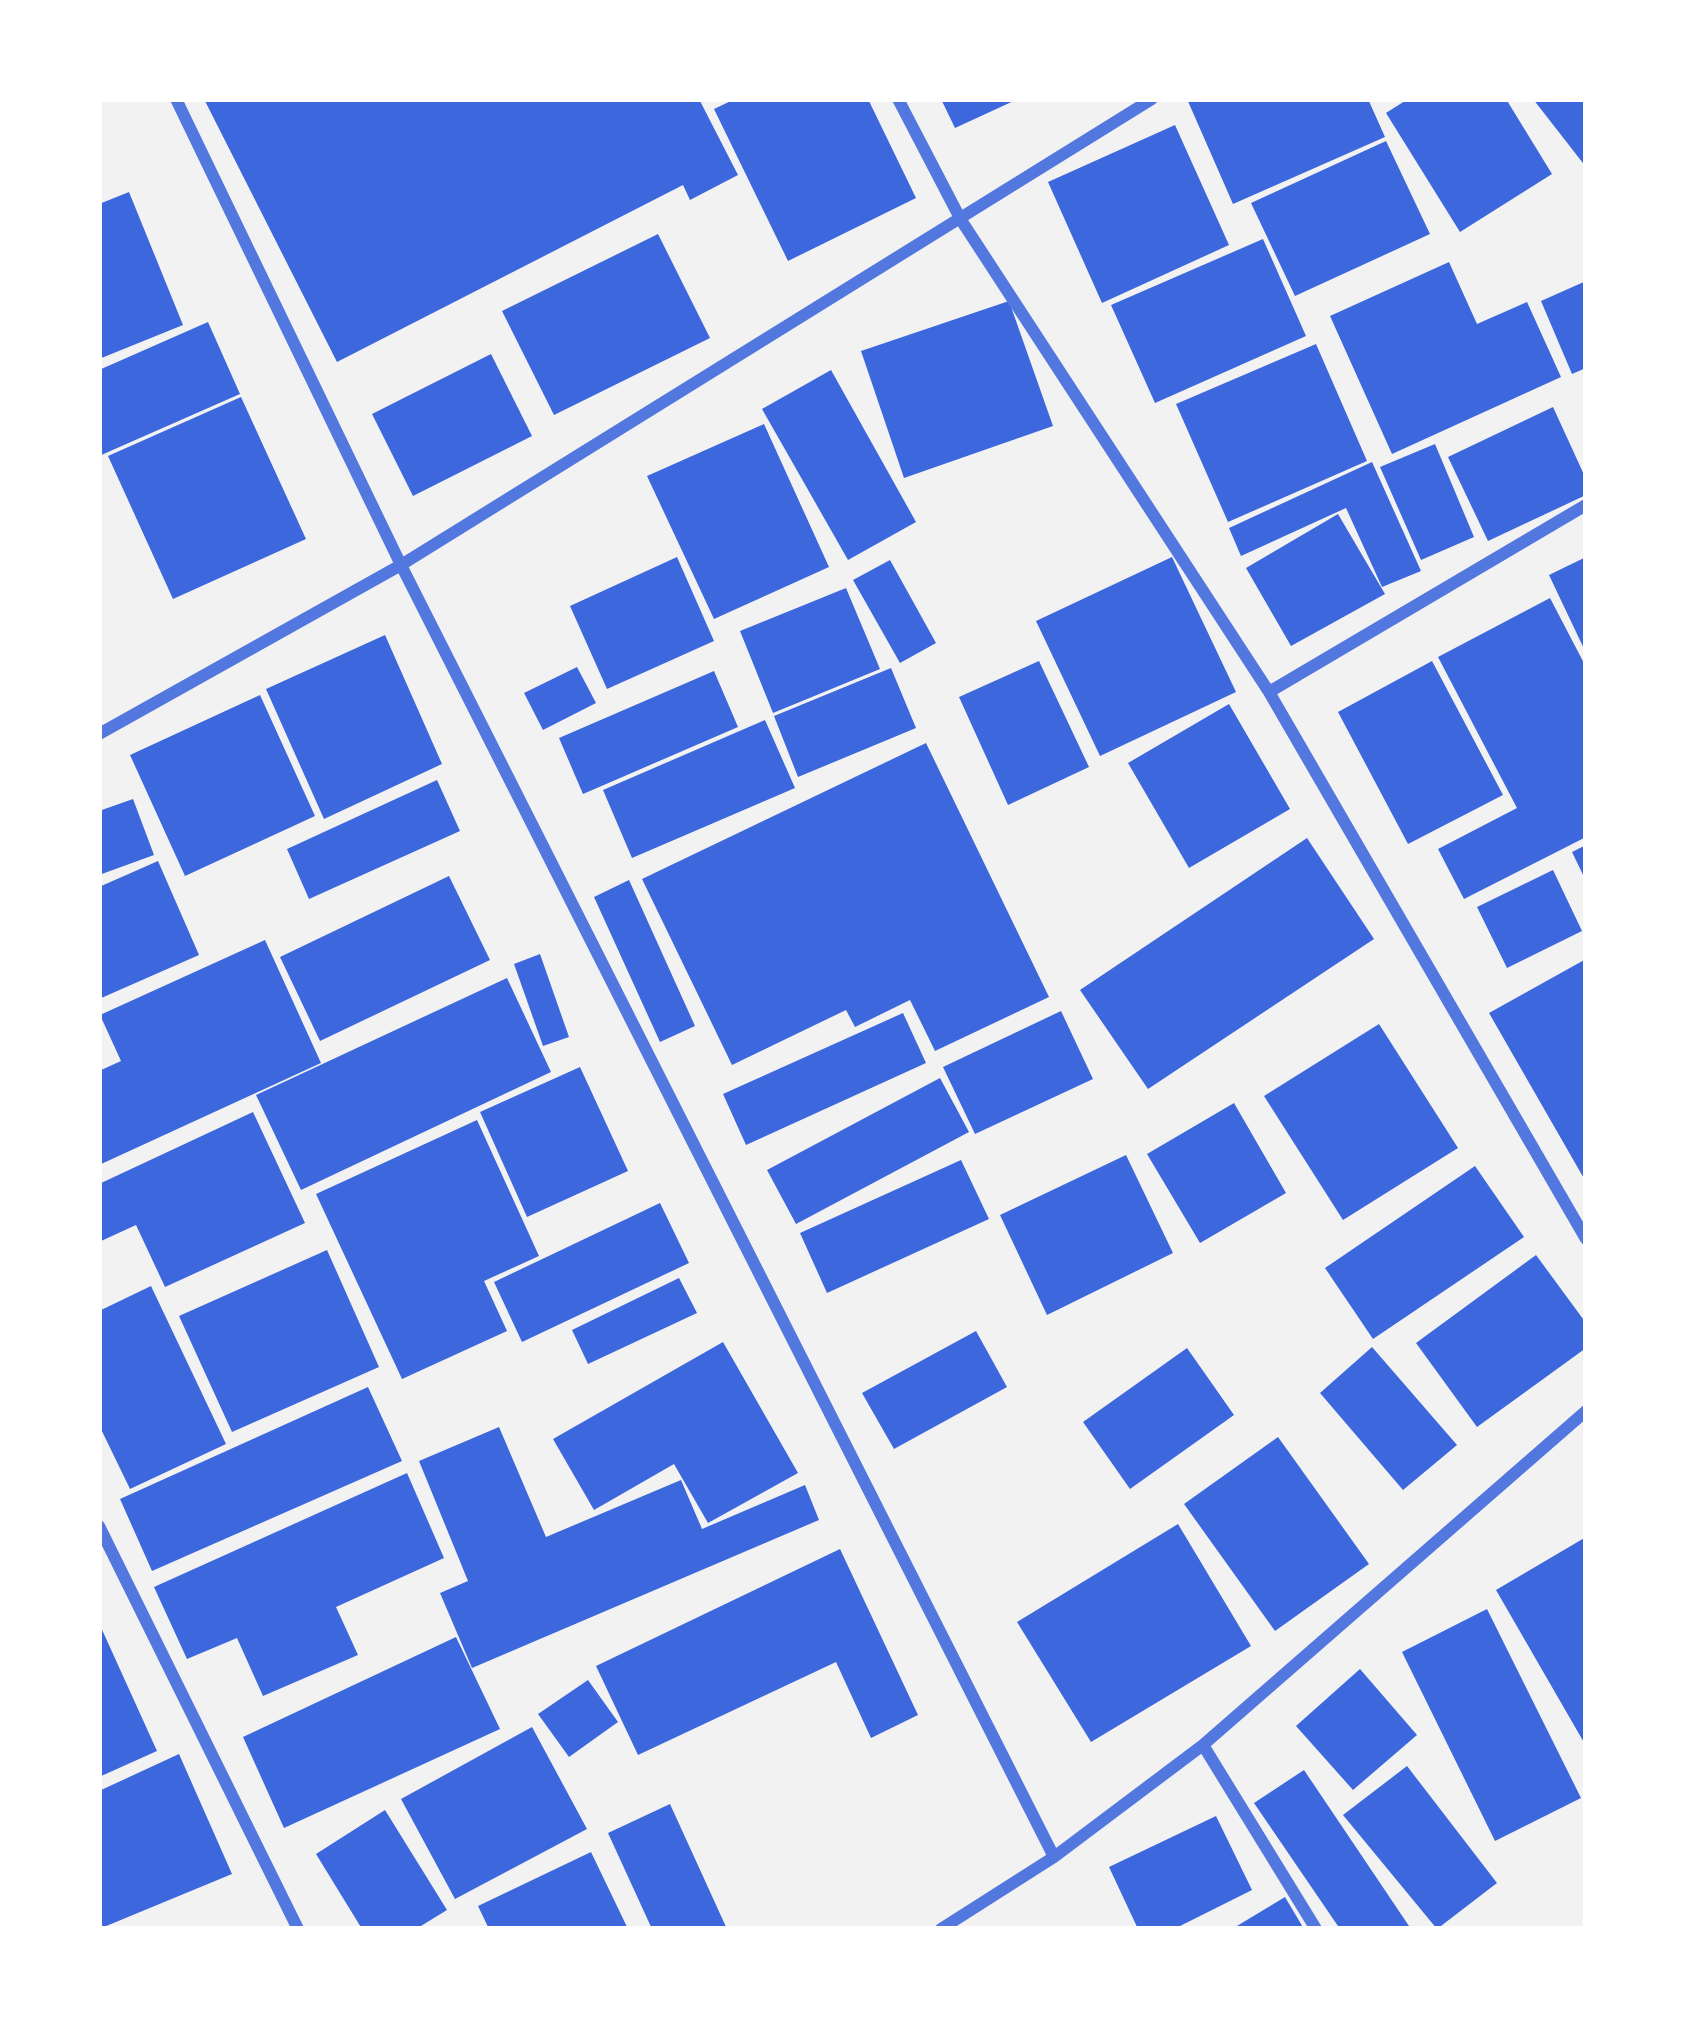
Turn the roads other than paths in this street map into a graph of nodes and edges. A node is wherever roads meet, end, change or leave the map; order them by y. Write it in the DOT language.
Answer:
graph roads {
  1 [pos="176,99"];
  2 [pos="898,99"];
  3 [pos="1152,99"];
  4 [pos="961,220"];
  5 [pos="1586,505"];
  6 [pos="401,565"];
  7 [pos="1269,692"];
  8 [pos="99,734"];
  9 [pos="1586,1239"];
  10 [pos="1586,1411"];
  11 [pos="99,1526"];
  12 [pos="1203,1745"];
  13 [pos="1054,1857"];
  14 [pos="298,1929"];
  15 [pos="941,1929"];
  16 [pos="1316,1929"];
  1 -- 6 [label="street"];
  2 -- 4 [label="street"];
  3 -- 4 [label="street"];
  4 -- 6 [label="street"];
  4 -- 7 [label="street"];
  5 -- 7 [label="street"];
  6 -- 8 [label="street"];
  6 -- 13 [label="street"];
  7 -- 9 [label="street"];
  10 -- 12 [label="street"];
  11 -- 14 [label="street"];
  12 -- 13 [label="street"];
  12 -- 16 [label="street"];
  13 -- 15 [label="street"];
}
